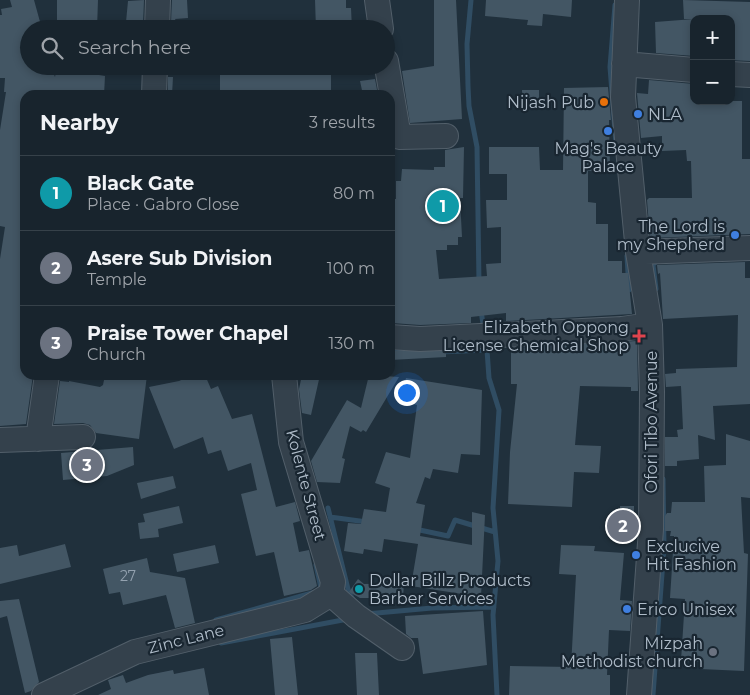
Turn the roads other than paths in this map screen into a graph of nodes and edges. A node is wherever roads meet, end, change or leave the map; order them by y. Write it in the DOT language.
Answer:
graph roads {
  1 [pos="158,0"];
  2 [pos="377,0"];
  3 [pos="627,0"];
  4 [pos="157,20"];
  5 [pos="380,20"];
  6 [pos="624,64"];
  7 [pos="690,70"];
  8 [pos="735,74"];
  9 [pos="155,75"];
  10 [pos="389,75"];
  11 [pos="750,75"];
  12 [pos="154,90"];
  13 [pos="391,90"];
  14 [pos="395,110"];
  15 [pos="446,136"];
  16 [pos="750,248"];
  17 [pos="638,252"];
  18 [pos="650,325"];
  19 [pos="395,337"];
  20 [pos="46,380"];
  21 [pos="285,380"];
  22 [pos="84,437"];
  23 [pos="38,439"];
  24 [pos="0,440"];
  25 [pos="331,594"];
  26 [pos="402,648"];
  27 [pos="44,695"];
  28 [pos="638,695"];
  1 -- 4 [label="street"];
  2 -- 5 [label="street"];
  3 -- 6 [label="street, Ofori Tibo Avenue"];
  6 -- 7 [label="street"];
  6 -- 17 [label="street, Ofori Tibo Avenue"];
  8 -- 11 [label="street"];
  9 -- 12 [label="street"];
  10 -- 13 [label="street"];
  14 -- 15 [label="street"];
  16 -- 17 [label="street"];
  17 -- 18 [label="street, Ofori Tibo Avenue"];
  18 -- 19 [label="street"];
  18 -- 28 [label="street, Ofori Tibo Avenue"];
  20 -- 23 [label="street"];
  21 -- 25 [label="street, Kolente Street"];
  22 -- 23 [label="street"];
  23 -- 24 [label="street"];
  25 -- 26 [label="street"];
  25 -- 27 [label="street, Zinc Lane"];
}
